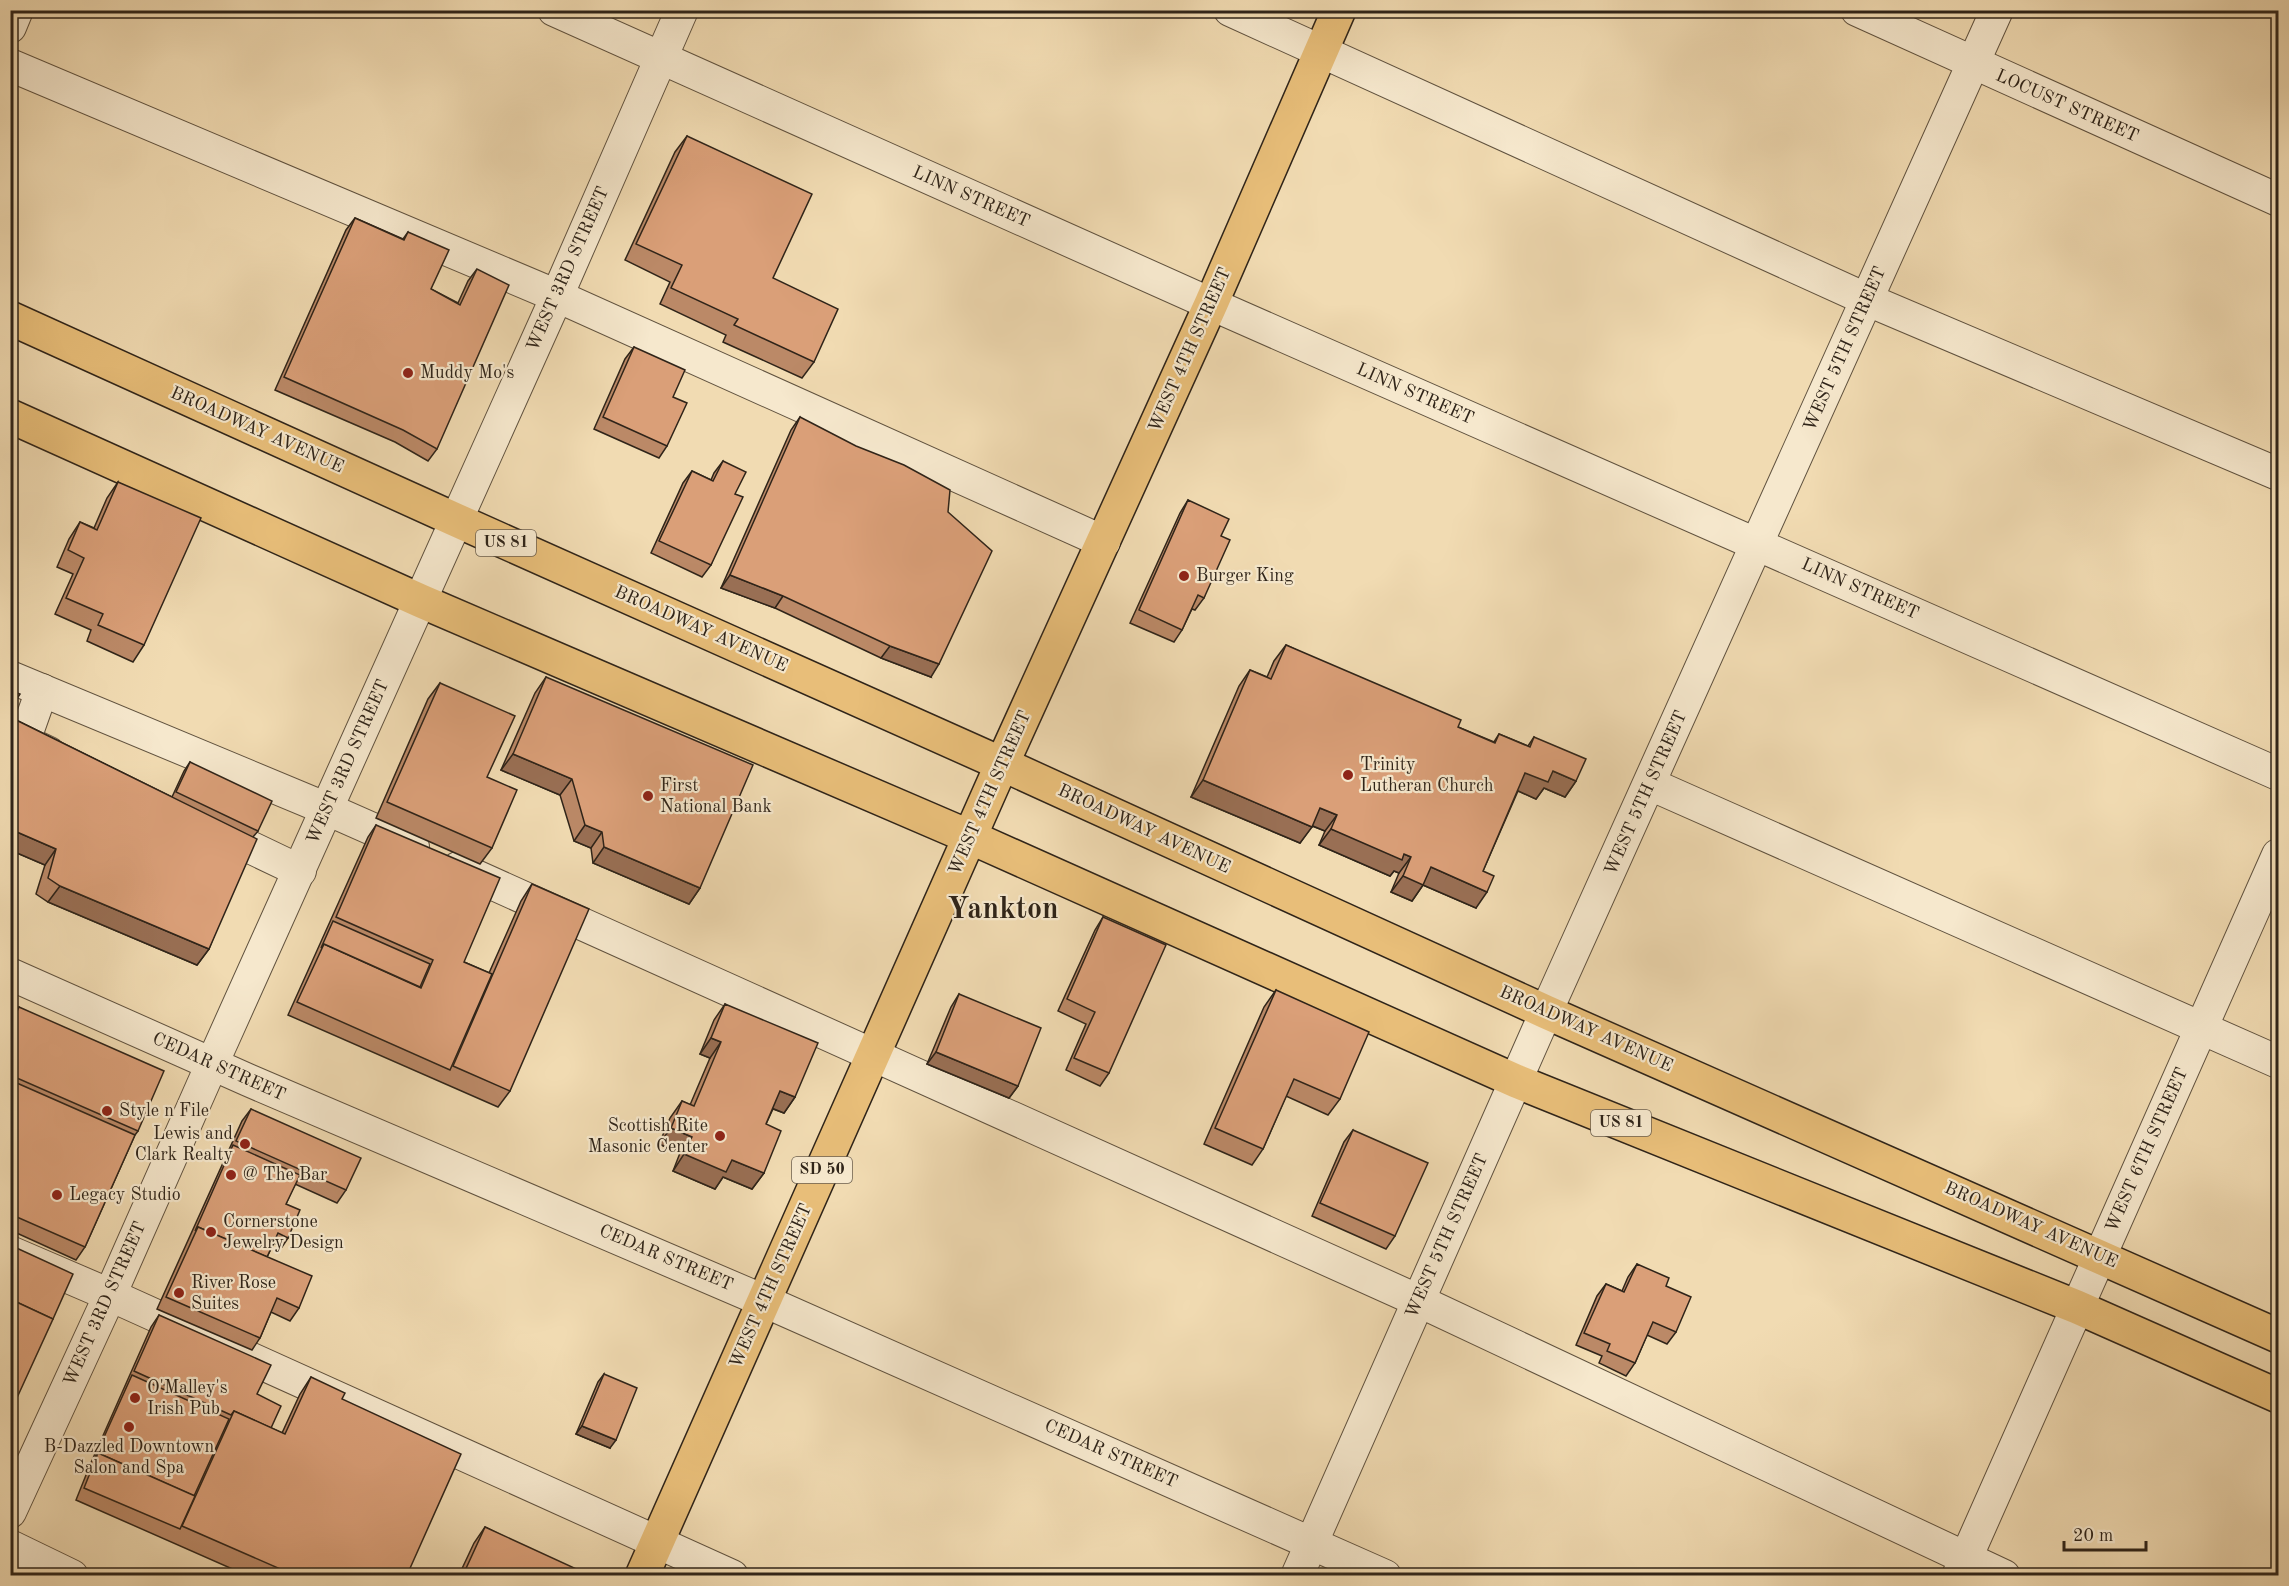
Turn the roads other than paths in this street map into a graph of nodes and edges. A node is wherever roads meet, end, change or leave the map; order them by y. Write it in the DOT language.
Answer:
graph roads {
  1 [pos="17,10"];
  2 [pos="554,10"];
  3 [pos="682,10"];
  4 [pos="1230,10"];
  5 [pos="1339,10"];
  6 [pos="1857,10"];
  7 [pos="1997,10"];
  8 [pos="10,27"];
  9 [pos="1322,51"];
  10 [pos="661,58"];
  11 [pos="1973,64"];
  12 [pos="10,65"];
  13 [pos="2278,200"];
  14 [pos="557,296"];
  15 [pos="1868,300"];
  16 [pos="1211,304"];
  17 [pos="10,318"];
  18 [pos="10,416"];
  19 [pos="2278,474"];
  20 [pos="456,520"];
  21 [pos="1104,542"];
  22 [pos="1757,544"];
  23 [pos="421,601"];
  24 [pos="10,677"];
  25 [pos="42,690"];
  26 [pos="1002,764"];
  27 [pos="77,766"];
  28 [pos="2278,774"];
  29 [pos="1650,784"];
  30 [pos="327,809"];
  31 [pos="183,816"];
  32 [pos="970,837"];
  33 [pos="2278,855"];
  34 [pos="300,871"];
  35 [pos="10,974"];
  36 [pos="1546,1012"];
  37 [pos="2201,1028"];
  38 [pos="874,1054"];
  39 [pos="2278,1062"];
  40 [pos="212,1064"];
  41 [pos="1516,1081"];
  42 [pos="10,1251"];
  43 [pos="2100,1256"];
  44 [pos="110,1294"];
  45 [pos="764,1300"];
  46 [pos="1419,1300"];
  47 [pos="2077,1307"];
  48 [pos="2278,1336"];
  49 [pos="2278,1396"];
  50 [pos="10,1512"];
  51 [pos="657,1542"];
  52 [pos="1311,1543"];
  53 [pos="10,1546"];
  54 [pos="1962,1567"];
  55 [pos="72,1575"];
  56 [pos="642,1575"];
  57 [pos="732,1575"];
  58 [pos="1297,1575"];
  59 [pos="1385,1575"];
  60 [pos="2004,1575"];
  1 -- 8 [label="street"];
  2 -- 10 [label="street, LINN STREET"];
  3 -- 10 [label="street, WEST 3RD STREET"];
  4 -- 9 [label="street"];
  5 -- 9 [label="main road, WEST 4TH STREET"];
  6 -- 11 [label="street, LOCUST STREET"];
  7 -- 11 [label="street, WEST 5TH STREET"];
  9 -- 15 [label="street"];
  9 -- 16 [label="main road, WEST 4TH STREET"];
  10 -- 14 [label="street, WEST 3RD STREET"];
  10 -- 16 [label="street, LINN STREET"];
  11 -- 13 [label="street, LOCUST STREET"];
  11 -- 15 [label="street, WEST 5TH STREET"];
  12 -- 14 [label="street"];
  14 -- 20 [label="street, WEST 3RD STREET"];
  14 -- 21 [label="street"];
  15 -- 19 [label="street"];
  15 -- 22 [label="street, WEST 5TH STREET"];
  16 -- 21 [label="main road, WEST 4TH STREET"];
  16 -- 22 [label="street, LINN STREET"];
  17 -- 20 [label="main road, BROADWAY AVENUE / US 81"];
  18 -- 23 [label="main road, US 81"];
  20 -- 23 [label="street, WEST 3RD STREET"];
  20 -- 26 [label="main road, BROADWAY AVENUE / US 81"];
  21 -- 26 [label="main road, WEST 4TH STREET"];
  22 -- 28 [label="street, LINN STREET"];
  22 -- 29 [label="street, WEST 5TH STREET"];
  23 -- 30 [label="street, WEST 3RD STREET"];
  23 -- 32 [label="main road, US 81"];
  24 -- 25 [label="street"];
  25 -- 27 [label="street"];
  25 -- 30 [label="street"];
  26 -- 32 [label="main road, WEST 4TH STREET / SD 50"];
  26 -- 36 [label="main road, BROADWAY AVENUE / US 81"];
  29 -- 36 [label="street, WEST 5TH STREET"];
  29 -- 37 [label="street"];
  30 -- 34 [label="street, WEST 3RD STREET"];
  30 -- 38 [label="street"];
  31 -- 34 [label="street"];
  32 -- 38 [label="main road, WEST 4TH STREET / SD 50"];
  32 -- 41 [label="main road, US 81"];
  33 -- 37 [label="street, WEST 6TH STREET"];
  34 -- 40 [label="street, WEST 3RD STREET"];
  35 -- 40 [label="street, CEDAR STREET"];
  36 -- 41 [label="street, WEST 5TH STREET"];
  36 -- 43 [label="main road, BROADWAY AVENUE / US 81"];
  37 -- 39 [label="street"];
  37 -- 43 [label="street, WEST 6TH STREET"];
  38 -- 45 [label="main road, WEST 4TH STREET / SD 50"];
  38 -- 46 [label="street"];
  40 -- 44 [label="street, WEST 3RD STREET"];
  40 -- 45 [label="street, CEDAR STREET"];
  41 -- 46 [label="street, WEST 5TH STREET"];
  41 -- 47 [label="main road, US 81"];
  42 -- 44 [label="street"];
  43 -- 47 [label="street, WEST 6TH STREET"];
  43 -- 48 [label="main road, BROADWAY AVENUE / US 81"];
  44 -- 50 [label="street, WEST 3RD STREET"];
  44 -- 51 [label="street"];
  45 -- 51 [label="main road, WEST 4TH STREET / SD 50"];
  45 -- 52 [label="street, CEDAR STREET"];
  46 -- 52 [label="street, WEST 5TH STREET"];
  46 -- 54 [label="street"];
  47 -- 49 [label="main road, US 81"];
  47 -- 54 [label="street, WEST 6TH STREET"];
  51 -- 56 [label="main road, WEST 4TH STREET / SD 50"];
  51 -- 57 [label="street"];
  52 -- 58 [label="street, WEST 5TH STREET"];
  52 -- 59 [label="street, CEDAR STREET"];
  53 -- 55 [label="street"];
  54 -- 60 [label="street"];
}
